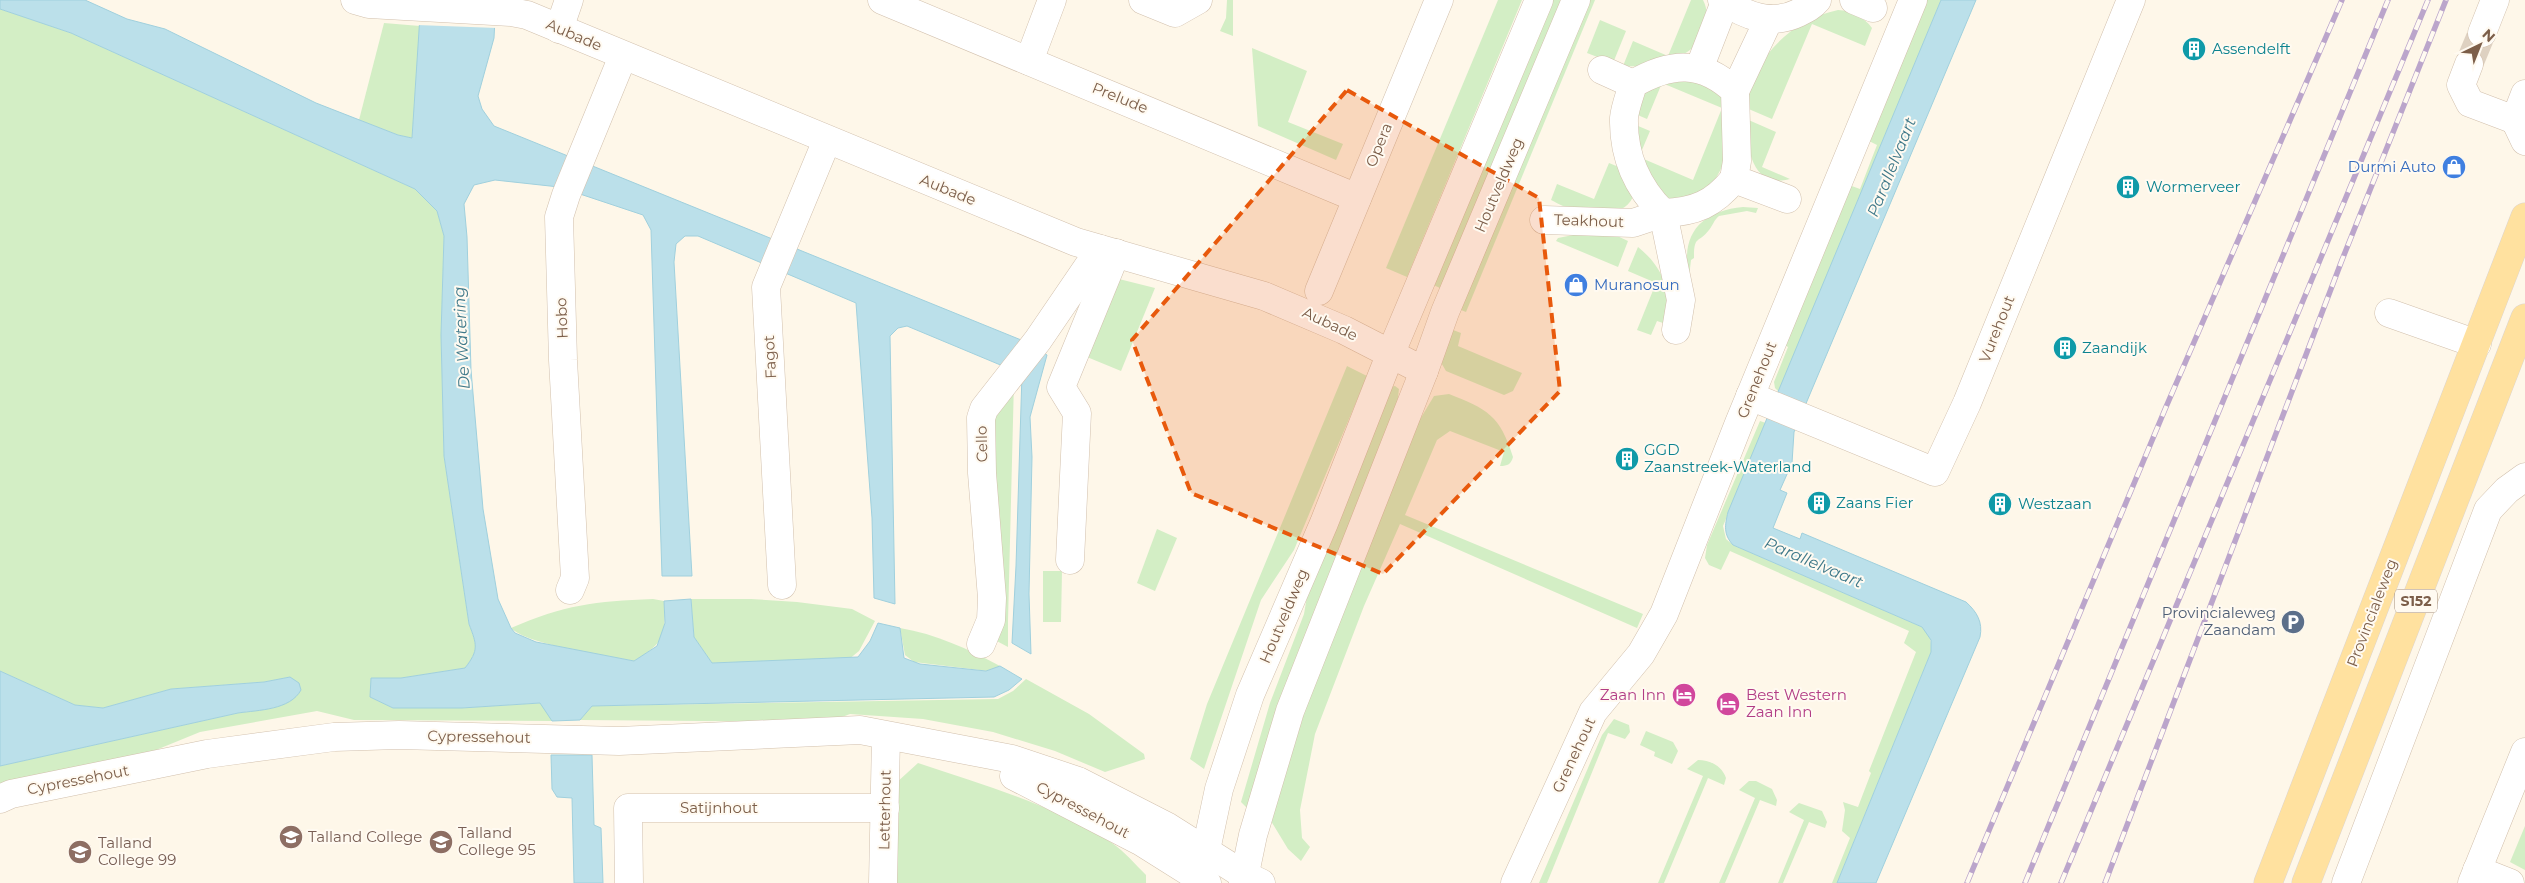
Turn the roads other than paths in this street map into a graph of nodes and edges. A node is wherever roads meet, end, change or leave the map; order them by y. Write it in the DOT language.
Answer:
graph roads {
  1 [pos="355,0"];
  2 [pos="569,0"];
  3 [pos="882,0"];
  4 [pos="1052,0"];
  5 [pos="1143,0"];
  6 [pos="1198,0"];
  7 [pos="1439,0"];
  8 [pos="1539,0"];
  9 [pos="1576,0"];
  10 [pos="1817,0"];
  11 [pos="1914,0"];
  12 [pos="2131,0"];
  13 [pos="2495,0"];
  14 [pos="1724,1"];
  15 [pos="1769,20"];
  16 [pos="559,29"];
  17 [pos="2482,33"];
  18 [pos="623,56"];
  19 [pos="1029,61"];
  20 [pos="2469,64"];
  21 [pos="1699,69"];
  22 [pos="1602,70"];
  23 [pos="1633,84"];
  24 [pos="1735,91"];
  25 [pos="2525,94"];
  26 [pos="2520,131"];
  27 [pos="827,140"];
  28 [pos="1734,179"];
  29 [pos="1358,198"];
  30 [pos="1787,199"];
  31 [pos="1663,213"];
  32 [pos="2525,217"];
  33 [pos="1544,220"];
  34 [pos="1108,251"];
  35 [pos="1319,291"];
  36 [pos="2390,312"];
  37 [pos="2525,318"];
  38 [pos="1676,330"];
  39 [pos="2477,344"];
  40 [pos="1390,355"];
  41 [pos="2517,361"];
  42 [pos="1424,372"];
  43 [pos="1758,399"];
  44 [pos="2525,477"];
  45 [pos="1070,560"];
  46 [pos="782,586"];
  47 [pos="570,590"];
  48 [pos="981,644"];
  49 [pos="886,737"];
  50 [pos="962,750"];
  51 [pos="2525,752"];
  52 [pos="0,799"];
  53 [pos="885,808"];
  54 [pos="1205,849"];
  55 [pos="2474,877"];
  56 [pos="1249,880"];
  57 [pos="1202,881"];
  58 [pos="629,883"];
  59 [pos="884,883"];
  60 [pos="1515,883"];
  61 [pos="2268,883"];
  62 [pos="2306,883"];
  63 [pos="2346,883"];
  64 [pos="2510,883"];
  1 -- 16 [label="street, Aubade"];
  2 -- 16 [label="street"];
  3 -- 19 [label="street, Prelude"];
  4 -- 19 [label="street"];
  5 -- 6 [label="street"];
  7 -- 29 [label="street, Opera"];
  8 -- 40 [label="street, Houtveldweg"];
  9 -- 42 [label="street, Houtveldweg"];
  10 -- 15 [label="street"];
  11 -- 43 [label="street, Grenehout"];
  12 -- 43 [label="street, Vurehout"];
  13 -- 17 [label="street"];
  14 -- 15 [label="street"];
  14 -- 21 [label="street"];
  15 -- 24 [label="street"];
  16 -- 18 [label="street, Aubade"];
  18 -- 27 [label="street, Aubade"];
  18 -- 47 [label="street, Hobo"];
  19 -- 29 [label="street, Prelude"];
  20 -- 26 [label="street"];
  21 -- 23 [label="street"];
  21 -- 24 [label="street"];
  22 -- 23 [label="street"];
  23 -- 31 [label="street"];
  24 -- 28 [label="street"];
  25 -- 26 [label="street"];
  27 -- 34 [label="street, Aubade"];
  27 -- 46 [label="street, Fagot"];
  28 -- 30 [label="street"];
  28 -- 31 [label="street, Teakhout"];
  29 -- 35 [label="street, Opera"];
  31 -- 33 [label="street, Teakhout"];
  31 -- 38 [label="street"];
  32 -- 39 [label="main road, Provincialeweg / S152"];
  34 -- 40 [label="street, Aubade"];
  34 -- 45 [label="street"];
  34 -- 48 [label="street, Cello"];
  36 -- 39 [label="street"];
  37 -- 41 [label="main road, S152"];
  39 -- 41 [label="main road"];
  39 -- 61 [label="main road, Provincialeweg / S152"];
  40 -- 42 [label="street"];
  40 -- 54 [label="street, Houtveldweg"];
  41 -- 62 [label="main road, S152"];
  42 -- 56 [label="street, Houtveldweg"];
  43 -- 60 [label="street, Grenehout"];
  44 -- 63 [label="street"];
  49 -- 50 [label="street, Cypressehout"];
  49 -- 52 [label="street, Cypressehout"];
  49 -- 53 [label="street, Letterhout"];
  50 -- 54 [label="street, Cypressehout"];
  50 -- 57 [label="street, Cypressehout"];
  51 -- 55 [label="street"];
  53 -- 58 [label="street, Satijnhout"];
  53 -- 59 [label="street, Letterhout"];
  54 -- 56 [label="street, Cypressehout"];
  54 -- 57 [label="street, Houtveldweg"];
  55 -- 64 [label="street"];
}
